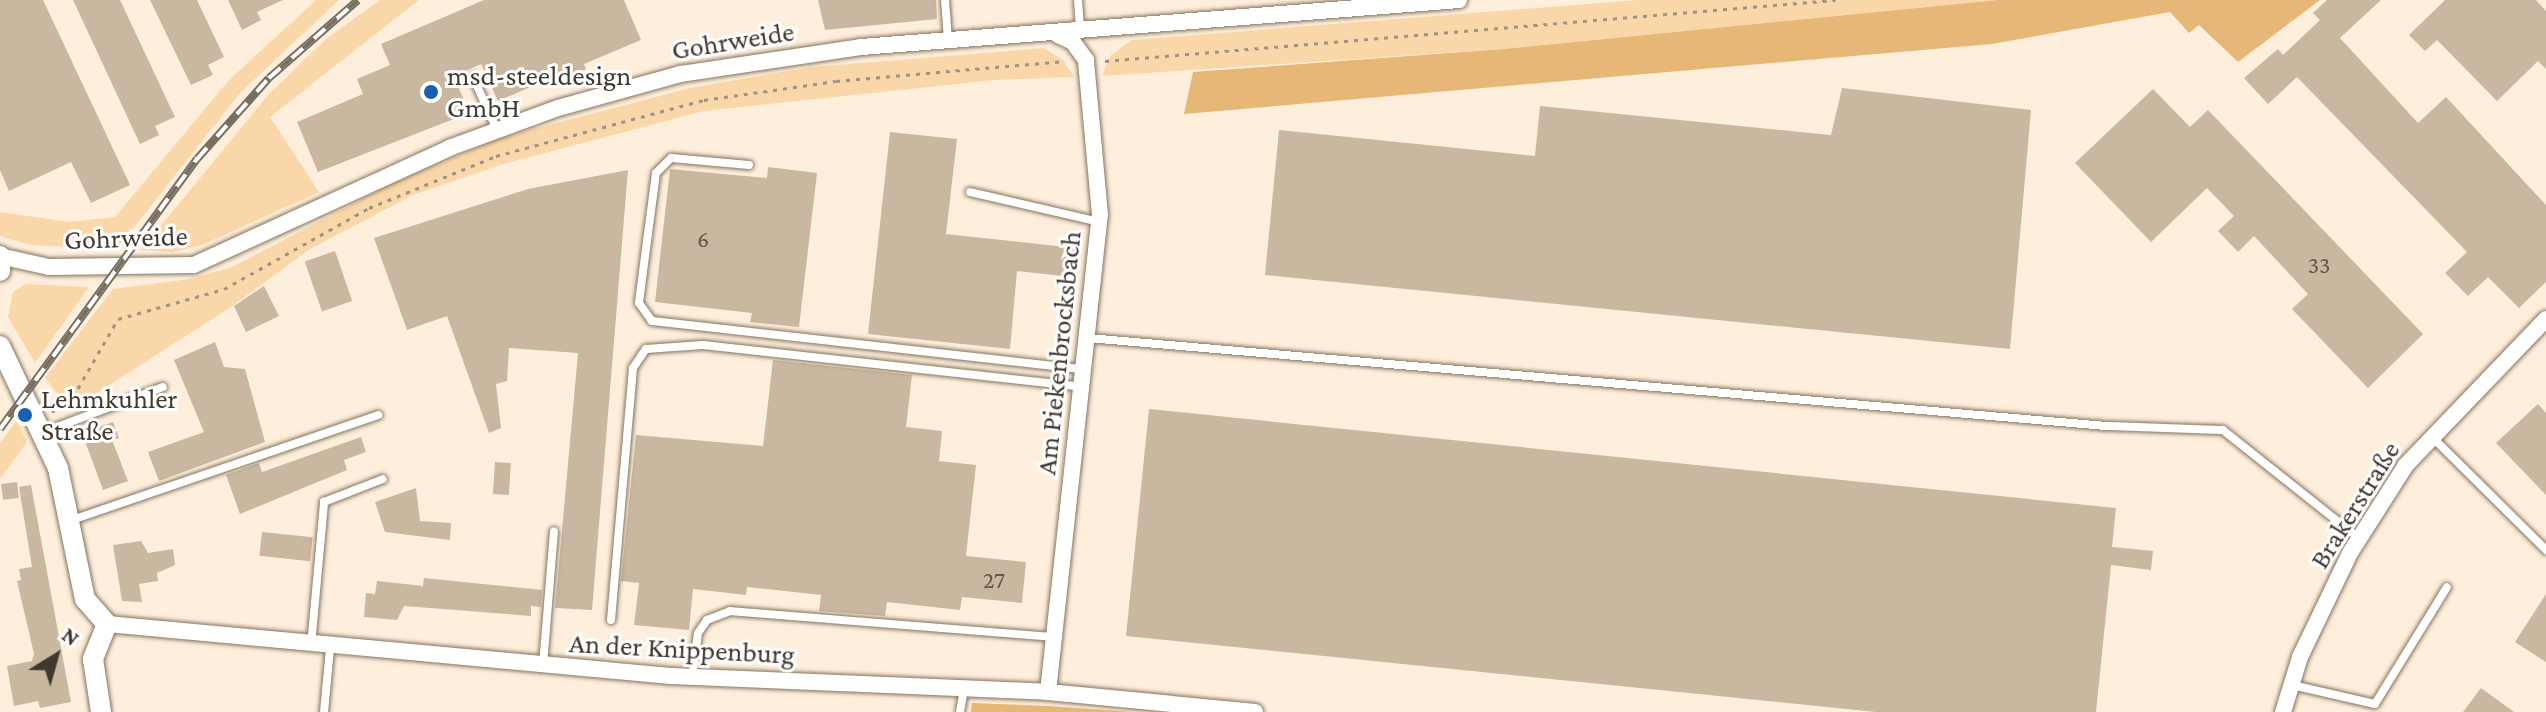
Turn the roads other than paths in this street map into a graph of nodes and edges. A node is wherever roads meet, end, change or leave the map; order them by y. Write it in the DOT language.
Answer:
graph roads {
  1 [pos="945,0"];
  2 [pos="1078,0"];
  3 [pos="1459,0"];
  4 [pos="1415,2"];
  5 [pos="1080,32"];
  6 [pos="1056,34"];
  7 [pos="948,41"];
  8 [pos="473,77"];
  9 [pos="497,130"];
  10 [pos="749,165"];
  11 [pos="970,192"];
  12 [pos="1100,222"];
  13 [pos="1,261"];
  14 [pos="2546,319"];
  15 [pos="1088,338"];
  16 [pos="0,346"];
  17 [pos="1084,369"];
  18 [pos="163,387"];
  19 [pos="1083,388"];
  20 [pos="378,415"];
  21 [pos="41,426"];
  22 [pos="2431,437"];
  23 [pos="383,479"];
  24 [pos="68,521"];
  25 [pos="554,531"];
  26 [pos="2359,539"];
  27 [pos="2546,550"];
  28 [pos="2447,587"];
  29 [pos="611,620"];
  30 [pos="107,624"];
  31 [pos="1054,637"];
  32 [pos="311,647"];
  33 [pos="330,648"];
  34 [pos="542,666"];
  35 [pos="692,677"];
  36 [pos="2291,685"];
  37 [pos="964,689"];
  38 [pos="1048,692"];
  39 [pos="101,712"];
  40 [pos="324,712"];
  41 [pos="960,712"];
  42 [pos="1255,712"];
  43 [pos="2283,712"];
  1 -- 7 [label="lane"];
  2 -- 5 [label="lane"];
  3 -- 4 [label="street, Gohrweide"];
  4 -- 5 [label="street, Gohrweide"];
  5 -- 6 [label="street, Gohrweide"];
  6 -- 7 [label="street, Gohrweide"];
  6 -- 12 [label="street, Am Piekenbrocksbach"];
  7 -- 9 [label="street, Gohrweide"];
  8 -- 9 [label="lane"];
  9 -- 13 [label="street, Gohrweide"];
  10 -- 17 [label="lane"];
  11 -- 12 [label="lane"];
  12 -- 15 [label="street, Am Piekenbrocksbach"];
  14 -- 22 [label="street, Brakerstraße"];
  15 -- 17 [label="street, Am Piekenbrocksbach"];
  15 -- 26 [label="lane"];
  16 -- 21 [label="street"];
  17 -- 19 [label="street, Am Piekenbrocksbach"];
  18 -- 21 [label="lane"];
  19 -- 29 [label="lane"];
  19 -- 31 [label="street, Am Piekenbrocksbach"];
  20 -- 24 [label="lane"];
  21 -- 24 [label="street"];
  22 -- 26 [label="street, Brakerstraße"];
  22 -- 27 [label="lane"];
  23 -- 32 [label="lane"];
  24 -- 30 [label="street"];
  25 -- 34 [label="lane"];
  26 -- 36 [label="street, Brakerstraße"];
  28 -- 36 [label="lane"];
  30 -- 32 [label="street, An der Knippenburg"];
  30 -- 39 [label="street"];
  31 -- 35 [label="lane"];
  31 -- 38 [label="street, Am Piekenbrocksbach"];
  32 -- 33 [label="street, An der Knippenburg"];
  33 -- 34 [label="street, An der Knippenburg"];
  33 -- 40 [label="lane"];
  34 -- 35 [label="street, An der Knippenburg"];
  35 -- 37 [label="street, An der Knippenburg"];
  36 -- 43 [label="street, Brakerstraße"];
  37 -- 38 [label="street, An der Knippenburg"];
  37 -- 41 [label="lane"];
  38 -- 42 [label="street, An der Knippenburg"];
}
